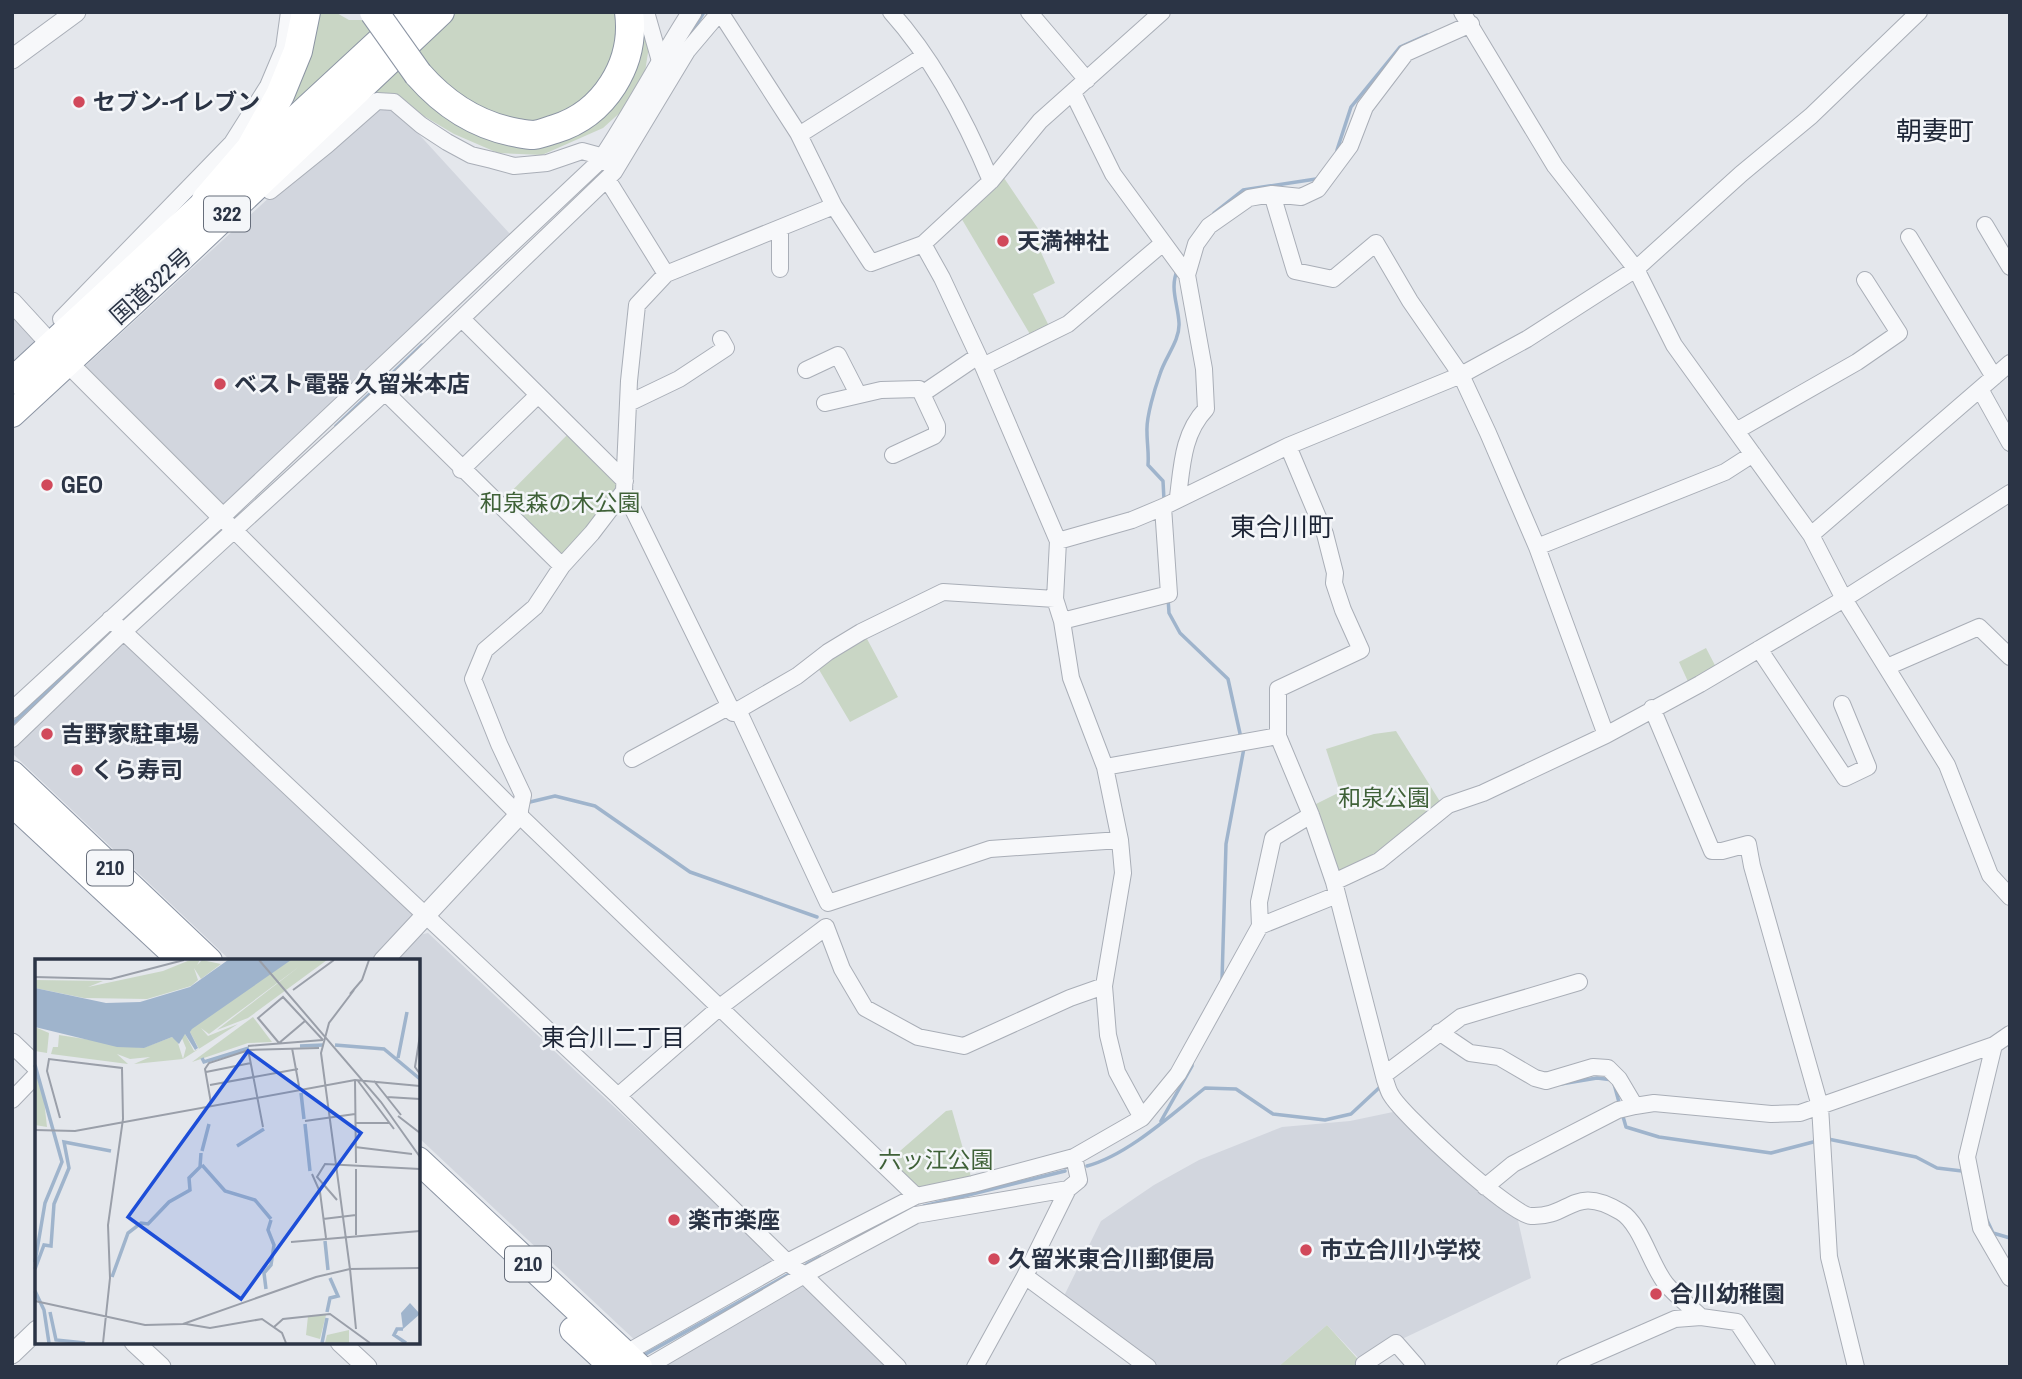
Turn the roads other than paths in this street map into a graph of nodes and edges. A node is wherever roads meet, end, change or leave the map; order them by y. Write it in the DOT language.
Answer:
graph roads {
  1 [pos="289,12"];
  2 [pos="306,12"];
  3 [pos="374,12"];
  4 [pos="390,12"];
  5 [pos="411,12"];
  6 [pos="441,12"];
  7 [pos="613,12"];
  8 [pos="629,12"];
  9 [pos="646,12"];
  10 [pos="692,12"];
  11 [pos="720,12"];
  12 [pos="891,12"];
  13 [pos="1028,12"];
  14 [pos="1162,12"];
  15 [pos="1919,12"];
  16 [pos="64,16"];
  17 [pos="1467,18"];
  18 [pos="924,56"];
  19 [pos="12,59"];
  20 [pos="660,61"];
  21 [pos="425,71"];
  22 [pos="1087,80"];
  23 [pos="1073,93"];
  24 [pos="799,135"];
  25 [pos="608,169"];
  26 [pos="991,181"];
  27 [pos="1272,194"];
  28 [pos="206,200"];
  29 [pos="834,206"];
  30 [pos="1985,225"];
  31 [pos="780,229"];
  32 [pos="1909,237"];
  33 [pos="1163,243"];
  34 [pos="923,244"];
  35 [pos="2010,267"];
  36 [pos="1636,269"];
  37 [pos="780,270"];
  38 [pos="666,274"];
  39 [pos="1186,275"];
  40 [pos="1865,280"];
  41 [pos="12,302"];
  42 [pos="462,319"];
  43 [pos="721,339"];
  44 [pos="59,353"];
  45 [pos="980,361"];
  46 [pos="2010,362"];
  47 [pos="806,370"];
  48 [pos="1461,375"];
  49 [pos="370,376"];
  50 [pos="1994,377"];
  51 [pos="12,381"];
  52 [pos="1980,389"];
  53 [pos="385,392"];
  54 [pos="538,394"];
  55 [pos="858,394"];
  56 [pos="922,394"];
  57 [pos="629,403"];
  58 [pos="825,403"];
  59 [pos="12,414"];
  60 [pos="1736,431"];
  61 [pos="2010,443"];
  62 [pos="1288,446"];
  63 [pos="893,454"];
  64 [pos="1753,454"];
  65 [pos="461,470"];
  66 [pos="625,486"];
  67 [pos="2010,493"];
  68 [pos="1178,497"];
  69 [pos="1163,506"];
  70 [pos="228,524"];
  71 [pos="1811,535"];
  72 [pos="1058,541"];
  73 [pos="1537,547"];
  74 [pos="562,566"];
  75 [pos="1844,598"];
  76 [pos="1055,599"];
  77 [pos="110,619"];
  78 [pos="1062,621"];
  79 [pos="123,632"];
  80 [pos="1759,649"];
  81 [pos="2010,657"];
  82 [pos="1887,667"];
  83 [pos="1842,704"];
  84 [pos="734,708"];
  85 [pos="1652,708"];
  86 [pos="12,710"];
  87 [pos="1605,734"];
  88 [pos="1278,736"];
  89 [pos="12,739"];
  90 [pos="632,760"];
  91 [pos="1105,767"];
  92 [pos="12,774"];
  93 [pos="12,803"];
  94 [pos="519,815"];
  95 [pos="1311,815"];
  96 [pos="1120,840"];
  97 [pos="1335,889"];
  98 [pos="2008,893"];
  99 [pos="828,903"];
  100 [pos="425,917"];
  101 [pos="1260,926"];
  102 [pos="826,927"];
  103 [pos="180,959"];
  104 [pos="207,959"];
  105 [pos="385,959"];
  106 [pos="1578,982"];
  107 [pos="1104,986"];
  108 [pos="720,1007"];
  109 [pos="1439,1032"];
  110 [pos="2010,1034"];
  111 [pos="12,1043"];
  112 [pos="1994,1045"];
  113 [pos="35,1065"];
  114 [pos="35,1076"];
  115 [pos="1386,1082"];
  116 [pos="618,1096"];
  117 [pos="12,1100"];
  118 [pos="1635,1106"];
  119 [pos="1820,1106"];
  120 [pos="1142,1118"];
  121 [pos="1074,1157"];
  122 [pos="420,1162"];
  123 [pos="420,1187"];
  124 [pos="1485,1187"];
  125 [pos="1068,1189"];
  126 [pos="916,1196"];
  127 [pos="787,1262"];
  128 [pos="804,1275"];
  129 [pos="1025,1276"];
  130 [pos="2010,1278"];
  131 [pos="1701,1317"];
  132 [pos="35,1332"];
  133 [pos="136,1344"];
  134 [pos="342,1344"];
  135 [pos="12,1354"];
  136 [pos="622,1364"];
  137 [pos="161,1367"];
  138 [pos="367,1367"];
  139 [pos="898,1367"];
  140 [pos="975,1367"];
  141 [pos="1148,1367"];
  142 [pos="1365,1367"];
  143 [pos="1417,1367"];
  144 [pos="1565,1367"];
  145 [pos="1767,1367"];
  146 [pos="1856,1367"];
  1 -- 44 [label="street"];
  2 -- 28 [label="highway"];
  3 -- 21 [label="highway, bridge"];
  4 -- 21 [label="highway"];
  5 -- 28 [label="highway, 国道322号 / 322"];
  6 -- 44 [label="highway, 国道322号 / 322"];
  7 -- 21 [label="highway"];
  8 -- 21 [label="highway"];
  9 -- 20 [label="street"];
  10 -- 20 [label="street"];
  11 -- 24 [label="street"];
  11 -- 25 [label="street"];
  12 -- 18 [label="street"];
  13 -- 22 [label="street"];
  14 -- 22 [label="street"];
  15 -- 36 [label="street"];
  16 -- 19 [label="street"];
  17 -- 27 [label="street"];
  17 -- 36 [label="street"];
  18 -- 24 [label="street"];
  18 -- 26 [label="street"];
  20 -- 25 [label="street"];
  22 -- 23 [label="street"];
  23 -- 26 [label="street"];
  23 -- 33 [label="street"];
  24 -- 29 [label="street"];
  25 -- 38 [label="street"];
  25 -- 42 [label="street"];
  25 -- 44 [label="street"];
  25 -- 49 [label="street"];
  26 -- 34 [label="street"];
  27 -- 39 [label="street"];
  27 -- 48 [label="street"];
  28 -- 44 [label="highway, 国道322号 / 322"];
  29 -- 31 [label="street"];
  29 -- 34 [label="street"];
  30 -- 35 [label="street"];
  31 -- 37 [label="street"];
  31 -- 38 [label="street"];
  32 -- 50 [label="street"];
  33 -- 39 [label="street"];
  33 -- 45 [label="street"];
  34 -- 45 [label="street"];
  36 -- 48 [label="street"];
  36 -- 60 [label="street"];
  38 -- 57 [label="street"];
  39 -- 68 [label="street"];
  40 -- 60 [label="street"];
  41 -- 44 [label="street"];
  42 -- 53 [label="street"];
  42 -- 54 [label="street"];
  43 -- 57 [label="street"];
  44 -- 51 [label="highway, 国道322号 / 322"];
  44 -- 59 [label="highway, 国道322号 / 322"];
  44 -- 70 [label="street"];
  45 -- 56 [label="street"];
  45 -- 72 [label="street"];
  46 -- 50 [label="street"];
  47 -- 55 [label="street"];
  48 -- 62 [label="street"];
  48 -- 73 [label="street"];
  49 -- 53 [label="street"];
  49 -- 70 [label="street"];
  50 -- 52 [label="street"];
  52 -- 61 [label="street"];
  52 -- 71 [label="street"];
  53 -- 65 [label="street"];
  53 -- 70 [label="street"];
  54 -- 65 [label="street"];
  54 -- 66 [label="street"];
  55 -- 56 [label="street"];
  55 -- 58 [label="street"];
  56 -- 63 [label="street"];
  57 -- 66 [label="street"];
  60 -- 64 [label="street"];
  62 -- 68 [label="street"];
  62 -- 88 [label="street"];
  64 -- 71 [label="street"];
  64 -- 73 [label="street"];
  65 -- 74 [label="street"];
  66 -- 74 [label="street"];
  66 -- 84 [label="street"];
  67 -- 75 [label="street"];
  68 -- 69 [label="street"];
  69 -- 72 [label="street"];
  69 -- 78 [label="street"];
  70 -- 77 [label="street"];
  70 -- 79 [label="street"];
  70 -- 94 [label="street"];
  71 -- 75 [label="street"];
  72 -- 76 [label="street"];
  73 -- 87 [label="street"];
  74 -- 94 [label="street"];
  75 -- 80 [label="street"];
  75 -- 82 [label="street"];
  76 -- 78 [label="street"];
  76 -- 84 [label="street"];
  77 -- 79 [label="street"];
  77 -- 86 [label="street"];
  78 -- 91 [label="street"];
  79 -- 89 [label="street"];
  79 -- 100 [label="street"];
  80 -- 83 [label="street"];
  80 -- 85 [label="street"];
  81 -- 82 [label="street"];
  82 -- 98 [label="street"];
  84 -- 90 [label="street"];
  84 -- 99 [label="street"];
  85 -- 87 [label="street"];
  85 -- 119 [label="street"];
  87 -- 97 [label="street"];
  88 -- 91 [label="street"];
  88 -- 95 [label="street"];
  91 -- 96 [label="street"];
  92 -- 104 [label="highway, 210"];
  93 -- 103 [label="highway, 210"];
  94 -- 100 [label="street"];
  94 -- 108 [label="street"];
  95 -- 97 [label="street"];
  95 -- 101 [label="street"];
  96 -- 99 [label="street"];
  96 -- 107 [label="street"];
  97 -- 101 [label="street"];
  97 -- 115 [label="street"];
  99 -- 102 [label="street"];
  100 -- 105 [label="street"];
  100 -- 116 [label="street"];
  101 -- 120 [label="street"];
  102 -- 107 [label="street"];
  102 -- 108 [label="street"];
  106 -- 109 [label="street"];
  107 -- 120 [label="street"];
  108 -- 116 [label="street"];
  108 -- 126 [label="street"];
  109 -- 115 [label="street"];
  109 -- 118 [label="street"];
  110 -- 112 [label="street"];
  111 -- 113 [label="street"];
  112 -- 119 [label="street"];
  112 -- 130 [label="street"];
  114 -- 117 [label="street"];
  115 -- 124 [label="street"];
  116 -- 127 [label="street"];
  118 -- 119 [label="street"];
  118 -- 124 [label="street"];
  119 -- 146 [label="street"];
  120 -- 121 [label="street"];
  121 -- 125 [label="street"];
  121 -- 126 [label="street"];
  122 -- 136 [label="highway, 210"];
  123 -- 136 [label="highway, 210"];
  124 -- 131 [label="street"];
  125 -- 128 [label="street"];
  125 -- 129 [label="street"];
  126 -- 127 [label="street"];
  127 -- 128 [label="street"];
  127 -- 136 [label="street"];
  128 -- 136 [label="street"];
  128 -- 139 [label="street"];
  129 -- 140 [label="street"];
  129 -- 141 [label="street"];
  131 -- 144 [label="street"];
  131 -- 145 [label="street"];
  132 -- 135 [label="street"];
  133 -- 137 [label="street"];
  134 -- 138 [label="street"];
  142 -- 143 [label="street"];
}
